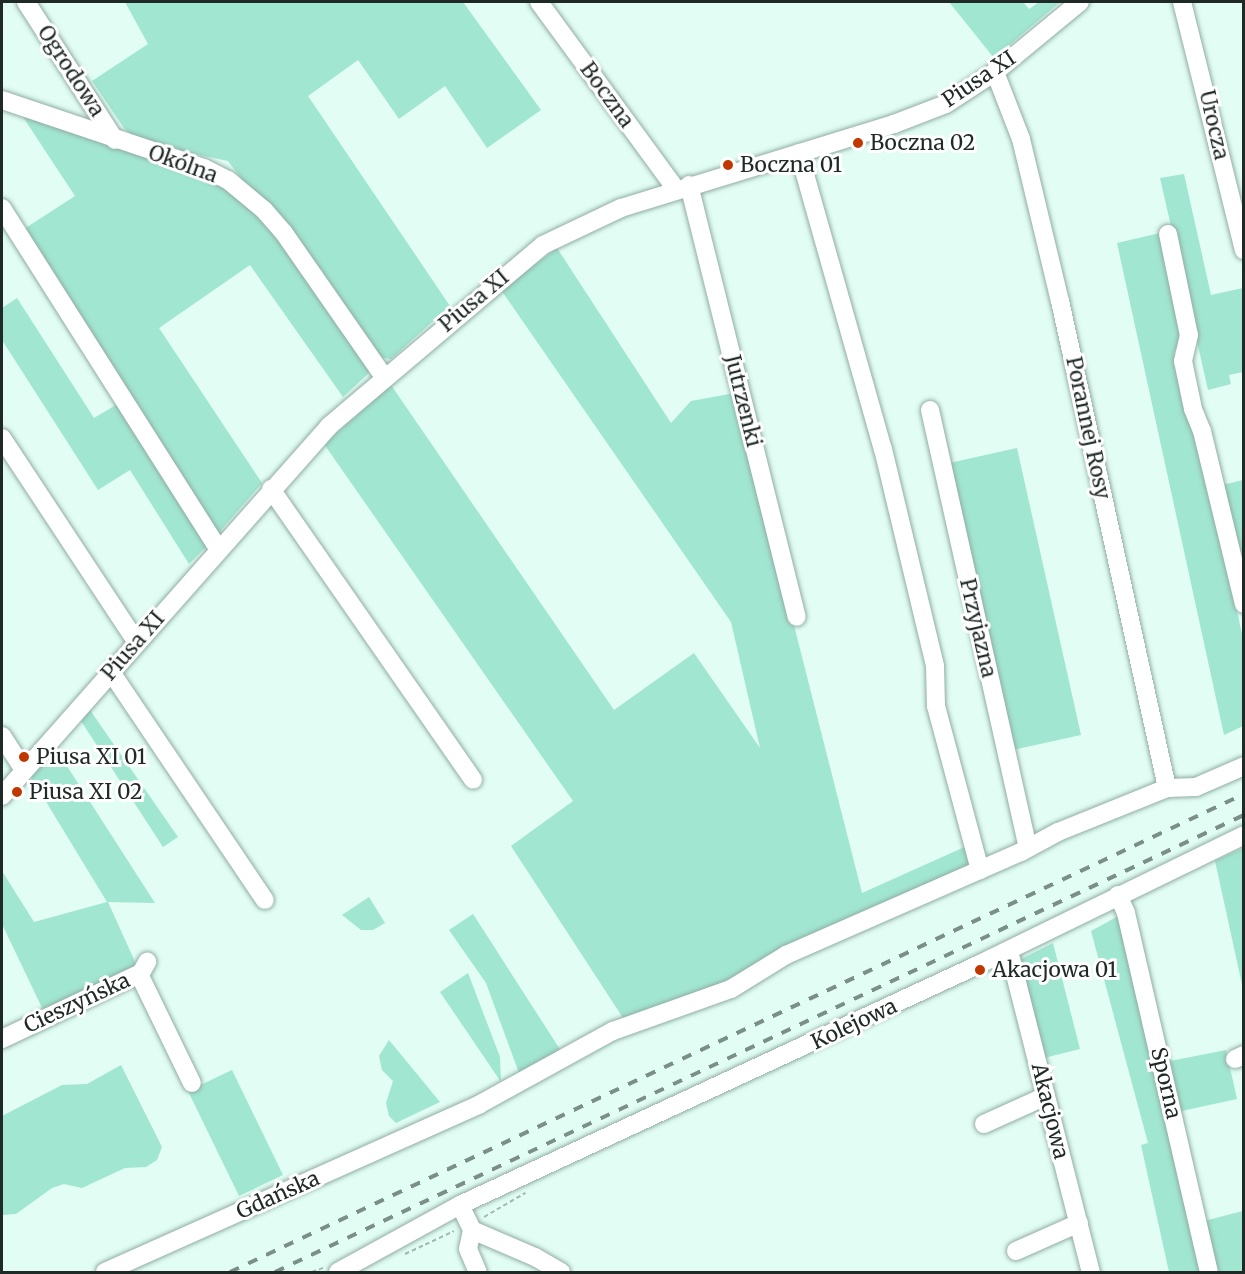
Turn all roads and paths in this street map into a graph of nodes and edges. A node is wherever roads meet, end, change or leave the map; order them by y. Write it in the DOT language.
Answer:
graph roads {
  1 [pos="26,2"];
  2 [pos="539,2"];
  3 [pos="1080,2"];
  4 [pos="1182,2"];
  5 [pos="995,72"];
  6 [pos="2,100"];
  7 [pos="115,140"];
  8 [pos="799,153"];
  9 [pos="682,187"];
  10 [pos="2,208"];
  11 [pos="1168,234"];
  12 [pos="1244,250"];
  13 [pos="384,377"];
  14 [pos="930,410"];
  15 [pos="2,438"];
  16 [pos="268,492"];
  17 [pos="218,549"];
  18 [pos="1244,604"];
  19 [pos="797,617"];
  20 [pos="137,643"];
  21 [pos="111,672"];
  22 [pos="2,736"];
  23 [pos="455,763"];
  24 [pos="1244,766"];
  25 [pos="24,771"];
  26 [pos="473,780"];
  27 [pos="1167,788"];
  28 [pos="2,796"];
  29 [pos="1244,835"];
  30 [pos="1028,847"];
  31 [pos="980,870"];
  32 [pos="1118,895"];
  33 [pos="265,900"];
  34 [pos="1009,951"];
  35 [pos="2,1039"];
  36 [pos="192,1083"];
  37 [pos="1046,1096"];
  38 [pos="984,1124"];
  39 [pos="460,1205"];
  40 [pos="1079,1223"];
  41 [pos="467,1229"];
  42 [pos="1016,1251"];
  43 [pos="400,1257"];
  44 [pos="105,1272"];
  45 [pos="338,1272"];
  46 [pos="478,1272"];
  47 [pos="561,1272"];
  48 [pos="1091,1272"];
  49 [pos="1209,1272"];
  1 -- 7 [label="street, Ogrodowa"];
  2 -- 9 [label="street, Boczna"];
  3 -- 5 [label="street, Piusa XI"];
  4 -- 12 [label="street, Urocza"];
  5 -- 8 [label="street, Piusa XI"];
  5 -- 27 [label="street, Porannej Rosy"];
  6 -- 7 [label="street, Okólna"];
  7 -- 13 [label="street, Okólna"];
  8 -- 9 [label="street, Piusa XI"];
  8 -- 31 [label="street"];
  9 -- 13 [label="street, Piusa XI"];
  9 -- 19 [label="street, Jutrzenki"];
  10 -- 17 [label="street"];
  11 -- 18 [label="street"];
  13 -- 16 [label="street, Piusa XI"];
  14 -- 30 [label="street, Przyjazna"];
  15 -- 20 [label="street"];
  16 -- 17 [label="street, Piusa XI"];
  16 -- 23 [label="street"];
  16 -- 26 [label="street"];
  17 -- 20 [label="street, Piusa XI"];
  20 -- 21 [label="street, Piusa XI"];
  21 -- 25 [label="street, Piusa XI"];
  21 -- 33 [label="street"];
  22 -- 25 [label="street"];
  24 -- 27 [label="street"];
  25 -- 28 [label="street, Piusa XI"];
  27 -- 30 [label="street"];
  29 -- 32 [label="street, Kolejowa"];
  30 -- 31 [label="street"];
  31 -- 44 [label="street, Gdańska"];
  32 -- 34 [label="street, Kolejowa"];
  32 -- 49 [label="street, Sporna"];
  34 -- 37 [label="street, Akacjowa"];
  34 -- 39 [label="street, Kolejowa"];
  35 -- 36 [label="street, Cieszyńska"];
  37 -- 38 [label="street"];
  37 -- 40 [label="street, Akacjowa"];
  39 -- 41 [label="street"];
  39 -- 45 [label="street, Kolejowa"];
  40 -- 42 [label="street"];
  40 -- 48 [label="street, Akacjowa"];
  41 -- 43 [label="path"];
  41 -- 46 [label="street"];
  41 -- 47 [label="street"];
}
